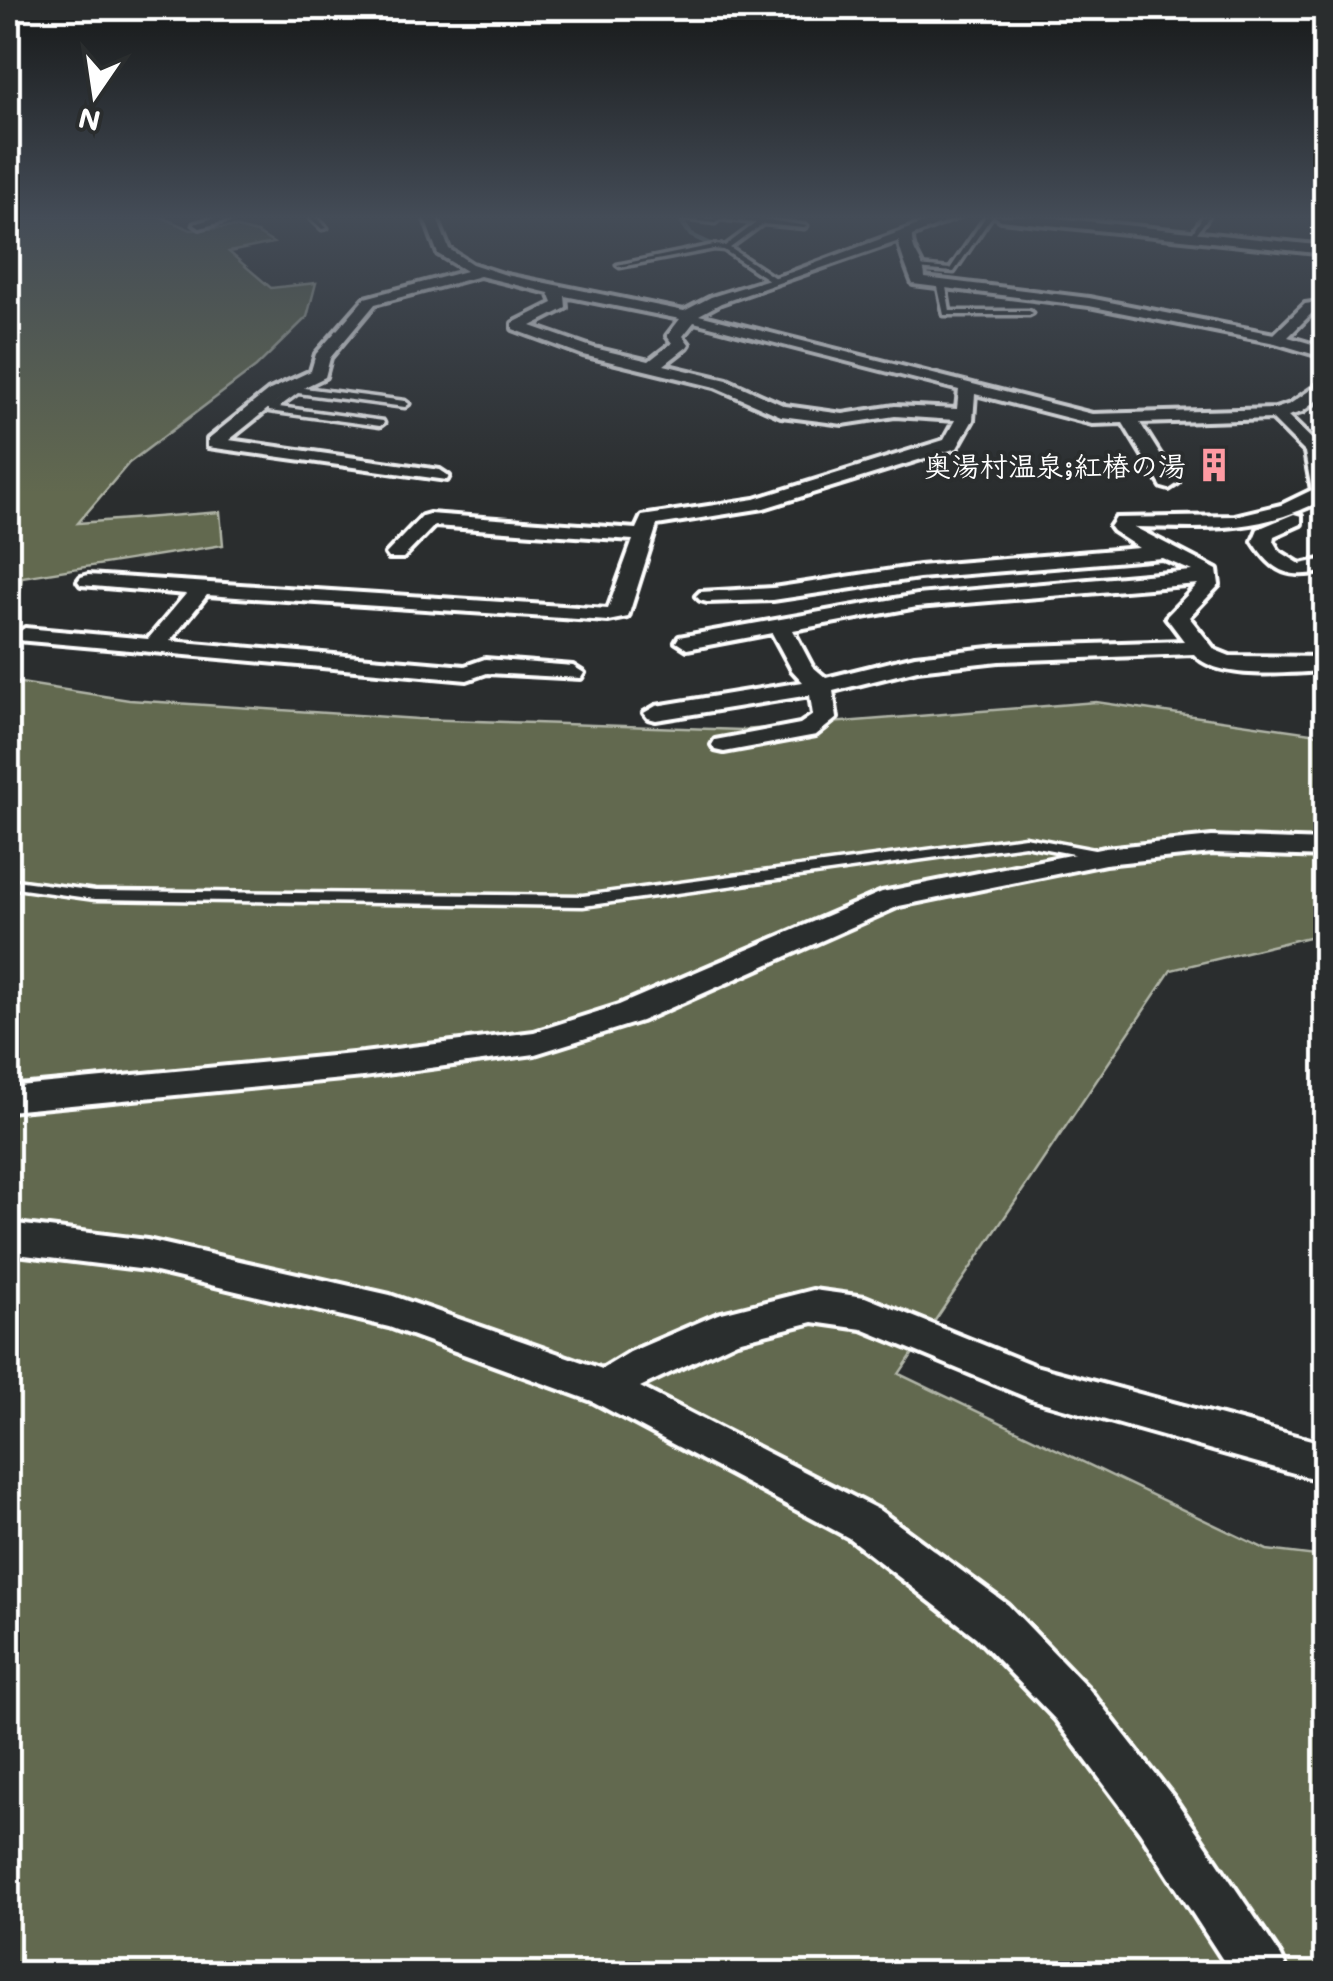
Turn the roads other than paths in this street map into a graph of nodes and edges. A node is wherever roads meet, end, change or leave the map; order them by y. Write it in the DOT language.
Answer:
graph roads {
  1 [pos="365,308"];
  2 [pos="556,308"];
  3 [pos="651,308"];
  4 [pos="701,308"];
  5 [pos="946,308"];
  6 [pos="1122,308"];
  7 [pos="1309,308"];
  8 [pos="1029,314"];
  9 [pos="688,316"];
  10 [pos="1277,339"];
  11 [pos="8,340"];
  12 [pos="1326,352"];
  13 [pos="8,356"];
  14 [pos="651,366"];
  15 [pos="1326,384"];
  16 [pos="304,385"];
  17 [pos="968,386"];
  18 [pos="404,404"];
  19 [pos="1276,414"];
  20 [pos="964,415"];
  21 [pos="1128,418"];
  22 [pos="380,423"];
  23 [pos="440,476"];
  24 [pos="1169,483"];
  25 [pos="1322,492"];
  26 [pos="644,535"];
  27 [pos="1166,552"];
  28 [pos="396,554"];
  29 [pos="1326,565"];
  30 [pos="1209,576"];
  31 [pos="88,581"];
  32 [pos="854,582"];
  33 [pos="202,588"];
  34 [pos="706,596"];
  35 [pos="870,609"];
  36 [pos="779,626"];
  37 [pos="25,636"];
  38 [pos="688,642"];
  39 [pos="154,646"];
  40 [pos="1200,646"];
  41 [pos="1326,664"];
  42 [pos="573,672"];
  43 [pos="820,685"];
  44 [pos="656,713"];
  45 [pos="724,745"];
  46 [pos="1326,849"];
  47 [pos="1104,856"];
  48 [pos="8,883"];
  49 [pos="8,1098"];
  50 [pos="8,1238"];
  51 [pos="605,1388"];
  52 [pos="1326,1463"];
  53 [pos="1263,1974"];
  1 -- 16 [label="street"];
  2 -- 14 [label="street"];
  3 -- 9 [label="street"];
  4 -- 9 [label="street"];
  5 -- 8 [label="lane"];
  6 -- 10 [label="street"];
  7 -- 10 [label="street"];
  9 -- 14 [label="street"];
  9 -- 17 [label="street"];
  10 -- 12 [label="street"];
  11 -- 13 [label="lane"];
  14 -- 20 [label="street"];
  15 -- 19 [label="street"];
  16 -- 18 [label="lane"];
  16 -- 22 [label="lane"];
  16 -- 23 [label="street"];
  17 -- 20 [label="street"];
  17 -- 21 [label="street"];
  19 -- 21 [label="street"];
  19 -- 25 [label="street"];
  20 -- 26 [label="street"];
  21 -- 24 [label="street"];
  25 -- 27 [label="street"];
  25 -- 29 [label="street"];
  26 -- 28 [label="street"];
  26 -- 33 [label="street"];
  27 -- 30 [label="street"];
  27 -- 32 [label="street"];
  30 -- 35 [label="street"];
  30 -- 40 [label="street"];
  31 -- 33 [label="street"];
  32 -- 34 [label="street"];
  32 -- 35 [label="street"];
  33 -- 39 [label="street"];
  35 -- 36 [label="street"];
  36 -- 38 [label="street"];
  36 -- 43 [label="street"];
  37 -- 39 [label="street"];
  39 -- 42 [label="street"];
  40 -- 41 [label="street"];
  40 -- 43 [label="street"];
  43 -- 44 [label="street"];
  43 -- 45 [label="street"];
  46 -- 47 [label="street"];
  47 -- 48 [label="lane"];
  47 -- 49 [label="street"];
  50 -- 51 [label="street"];
  51 -- 52 [label="street"];
  51 -- 53 [label="street"];
}
